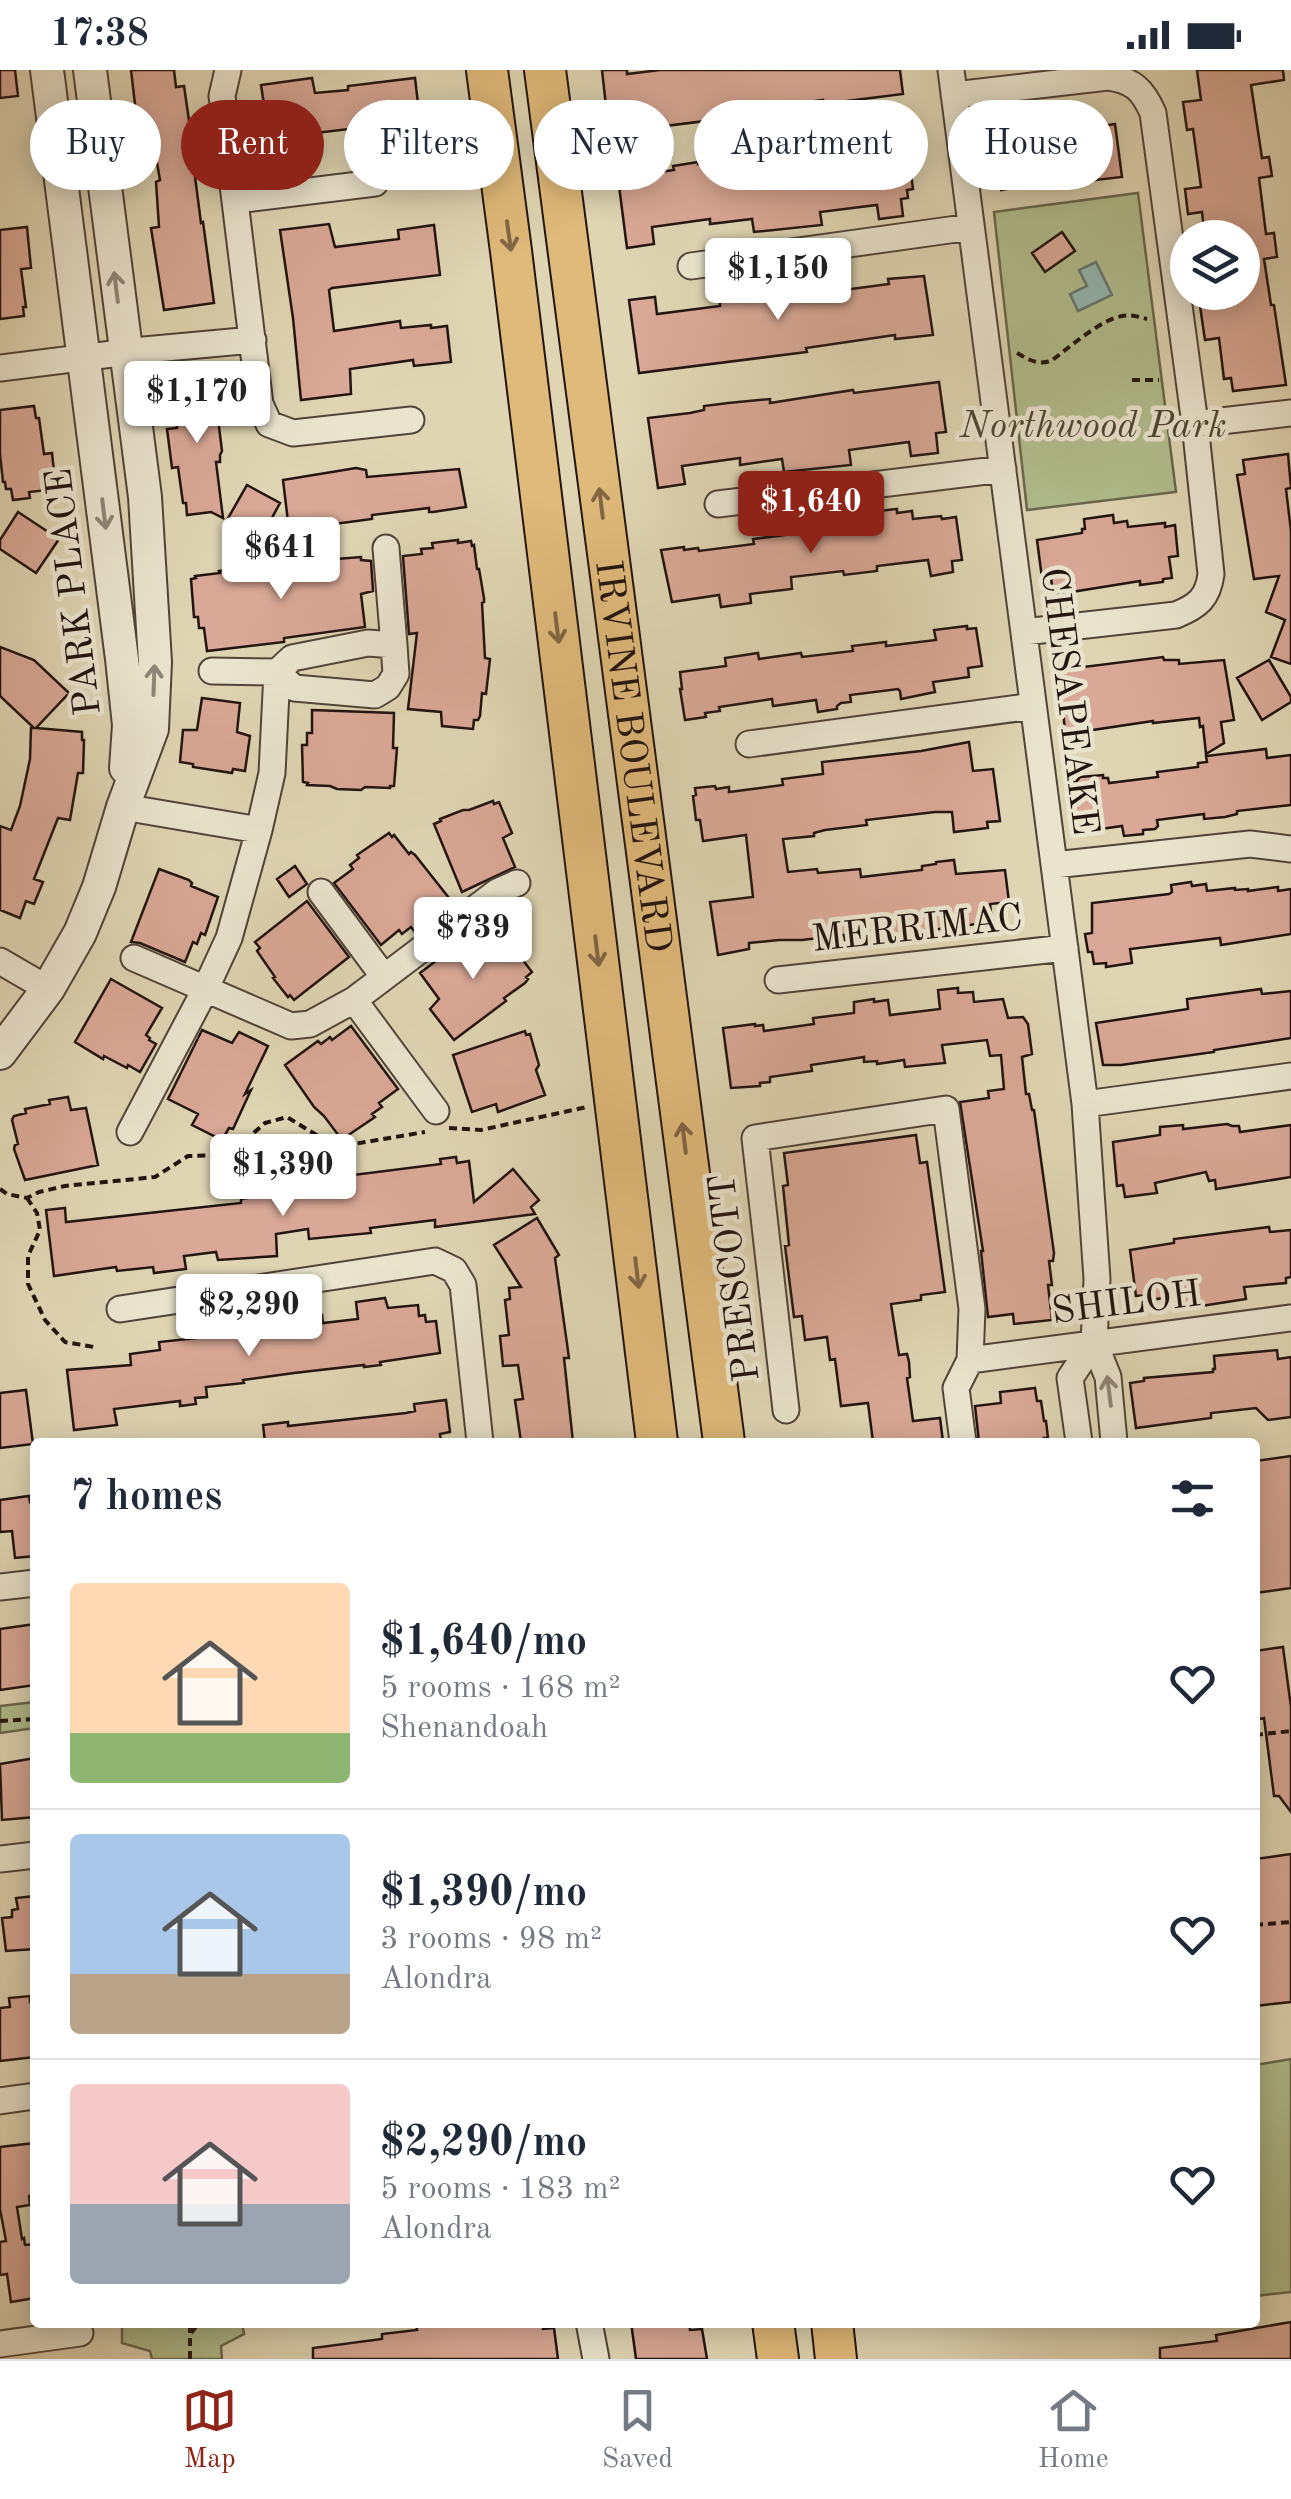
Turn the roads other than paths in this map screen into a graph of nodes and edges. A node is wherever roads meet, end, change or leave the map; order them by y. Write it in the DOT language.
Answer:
graph roads {
  1 [pos="47,70"];
  2 [pos="90,70"];
  3 [pos="228,70"];
  4 [pos="487,70"];
  5 [pos="545,70"];
  6 [pos="953,82"];
  7 [pos="344,186"];
  8 [pos="236,200"];
  9 [pos="972,227"];
  10 [pos="691,266"];
  11 [pos="253,340"];
  12 [pos="124,352"];
  13 [pos="84,357"];
  14 [pos="0,368"];
  15 [pos="1291,413"];
  16 [pos="411,420"];
  17 [pos="1195,424"];
  18 [pos="1003,468"];
  19 [pos="718,504"];
  20 [pos="386,548"];
  21 [pos="1024,632"];
  22 [pos="394,644"];
  23 [pos="212,671"];
  24 [pos="277,672"];
  25 [pos="1034,706"];
  26 [pos="749,744"];
  27 [pos="123,807"];
  28 [pos="259,830"];
  29 [pos="1291,849"];
  30 [pos="1054,866"];
  31 [pos="517,883"];
  32 [pos="321,892"];
  33 [pos="1065,948"];
  34 [pos="134,958"];
  35 [pos="0,961"];
  36 [pos="384,976"];
  37 [pos="778,980"];
  38 [pos="48,988"];
  39 [pos="205,990"];
  40 [pos="354,1000"];
  41 [pos="0,1053"];
  42 [pos="1291,1076"];
  43 [pos="1085,1104"];
  44 [pos="437,1123"];
  45 [pos="130,1132"];
  46 [pos="120,1309"];
  47 [pos="1291,1318"];
  48 [pos="1094,1342"];
  49 [pos="970,1360"];
  50 [pos="786,1410"];
  51 [pos="480,1438"];
  52 [pos="657,1438"];
  53 [pos="723,1438"];
  54 [pos="962,1438"];
  55 [pos="1079,1438"];
  56 [pos="1114,1438"];
  57 [pos="30,1584"];
  58 [pos="0,1587"];
  59 [pos="30,1856"];
  60 [pos="0,1859"];
  61 [pos="30,2097"];
  62 [pos="0,2101"];
  63 [pos="590,2328"];
  64 [pos="774,2328"];
  65 [pos="833,2328"];
  66 [pos="80,2334"];
  67 [pos="0,2344"];
  68 [pos="596,2359"];
  69 [pos="778,2359"];
  70 [pos="836,2359"];
  1 -- 13 [label="street, PARK PLACE"];
  12 -- 2 [label="street, PARK PLACE, one-way"];
  3 -- 8 [label="street"];
  4 -- 52 [label="main road, IRVINE BOULEVARD, one-way"];
  53 -- 5 [label="main road, IRVINE BOULEVARD, one-way"];
  6 -- 9 [label="street, CHESAPEAKE"];
  6 -- 17 [label="street"];
  7 -- 8 [label="street"];
  8 -- 11 [label="street"];
  9 -- 10 [label="street"];
  9 -- 18 [label="street, CHESAPEAKE"];
  11 -- 12 [label="street"];
  11 -- 16 [label="street"];
  12 -- 13 [label="street"];
  27 -- 12 [label="street, PARK PLACE, one-way"];
  13 -- 14 [label="street"];
  13 -- 27 [label="street, PARK PLACE, one-way"];
  15 -- 17 [label="street"];
  17 -- 21 [label="street"];
  18 -- 19 [label="street"];
  18 -- 21 [label="street, CHESAPEAKE"];
  20 -- 22 [label="street"];
  21 -- 25 [label="street, CHESAPEAKE"];
  22 -- 24 [label="street"];
  22 -- 24 [label="street"];
  23 -- 24 [label="street"];
  24 -- 28 [label="street"];
  25 -- 26 [label="street"];
  25 -- 30 [label="street, CHESAPEAKE"];
  27 -- 28 [label="street"];
  27 -- 38 [label="street, PARK PLACE"];
  28 -- 39 [label="street"];
  29 -- 30 [label="street"];
  30 -- 33 [label="street, CHESAPEAKE"];
  31 -- 36 [label="street"];
  32 -- 36 [label="street"];
  33 -- 37 [label="street, MERRIMAC"];
  33 -- 43 [label="street, CHESAPEAKE"];
  34 -- 39 [label="street"];
  35 -- 38 [label="street"];
  36 -- 40 [label="street"];
  38 -- 41 [label="street, PARK PLACE"];
  39 -- 40 [label="street"];
  39 -- 45 [label="street"];
  40 -- 44 [label="street"];
  42 -- 43 [label="street"];
  43 -- 48 [label="street, CHESAPEAKE"];
  46 -- 51 [label="street"];
  47 -- 48 [label="street, SHILOH"];
  48 -- 49 [label="street, SHILOH"];
  48 -- 55 [label="street, CHESAPEAKE"];
  56 -- 48 [label="street, CHESAPEAKE, one-way"];
  49 -- 50 [label="street, PRESCOTT"];
  49 -- 54 [label="street"];
  57 -- 58 [label="street"];
  59 -- 60 [label="street"];
  61 -- 62 [label="street"];
  63 -- 68 [label="street"];
  64 -- 69 [label="main road"];
  65 -- 70 [label="main road"];
  66 -- 67 [label="street"];
}
